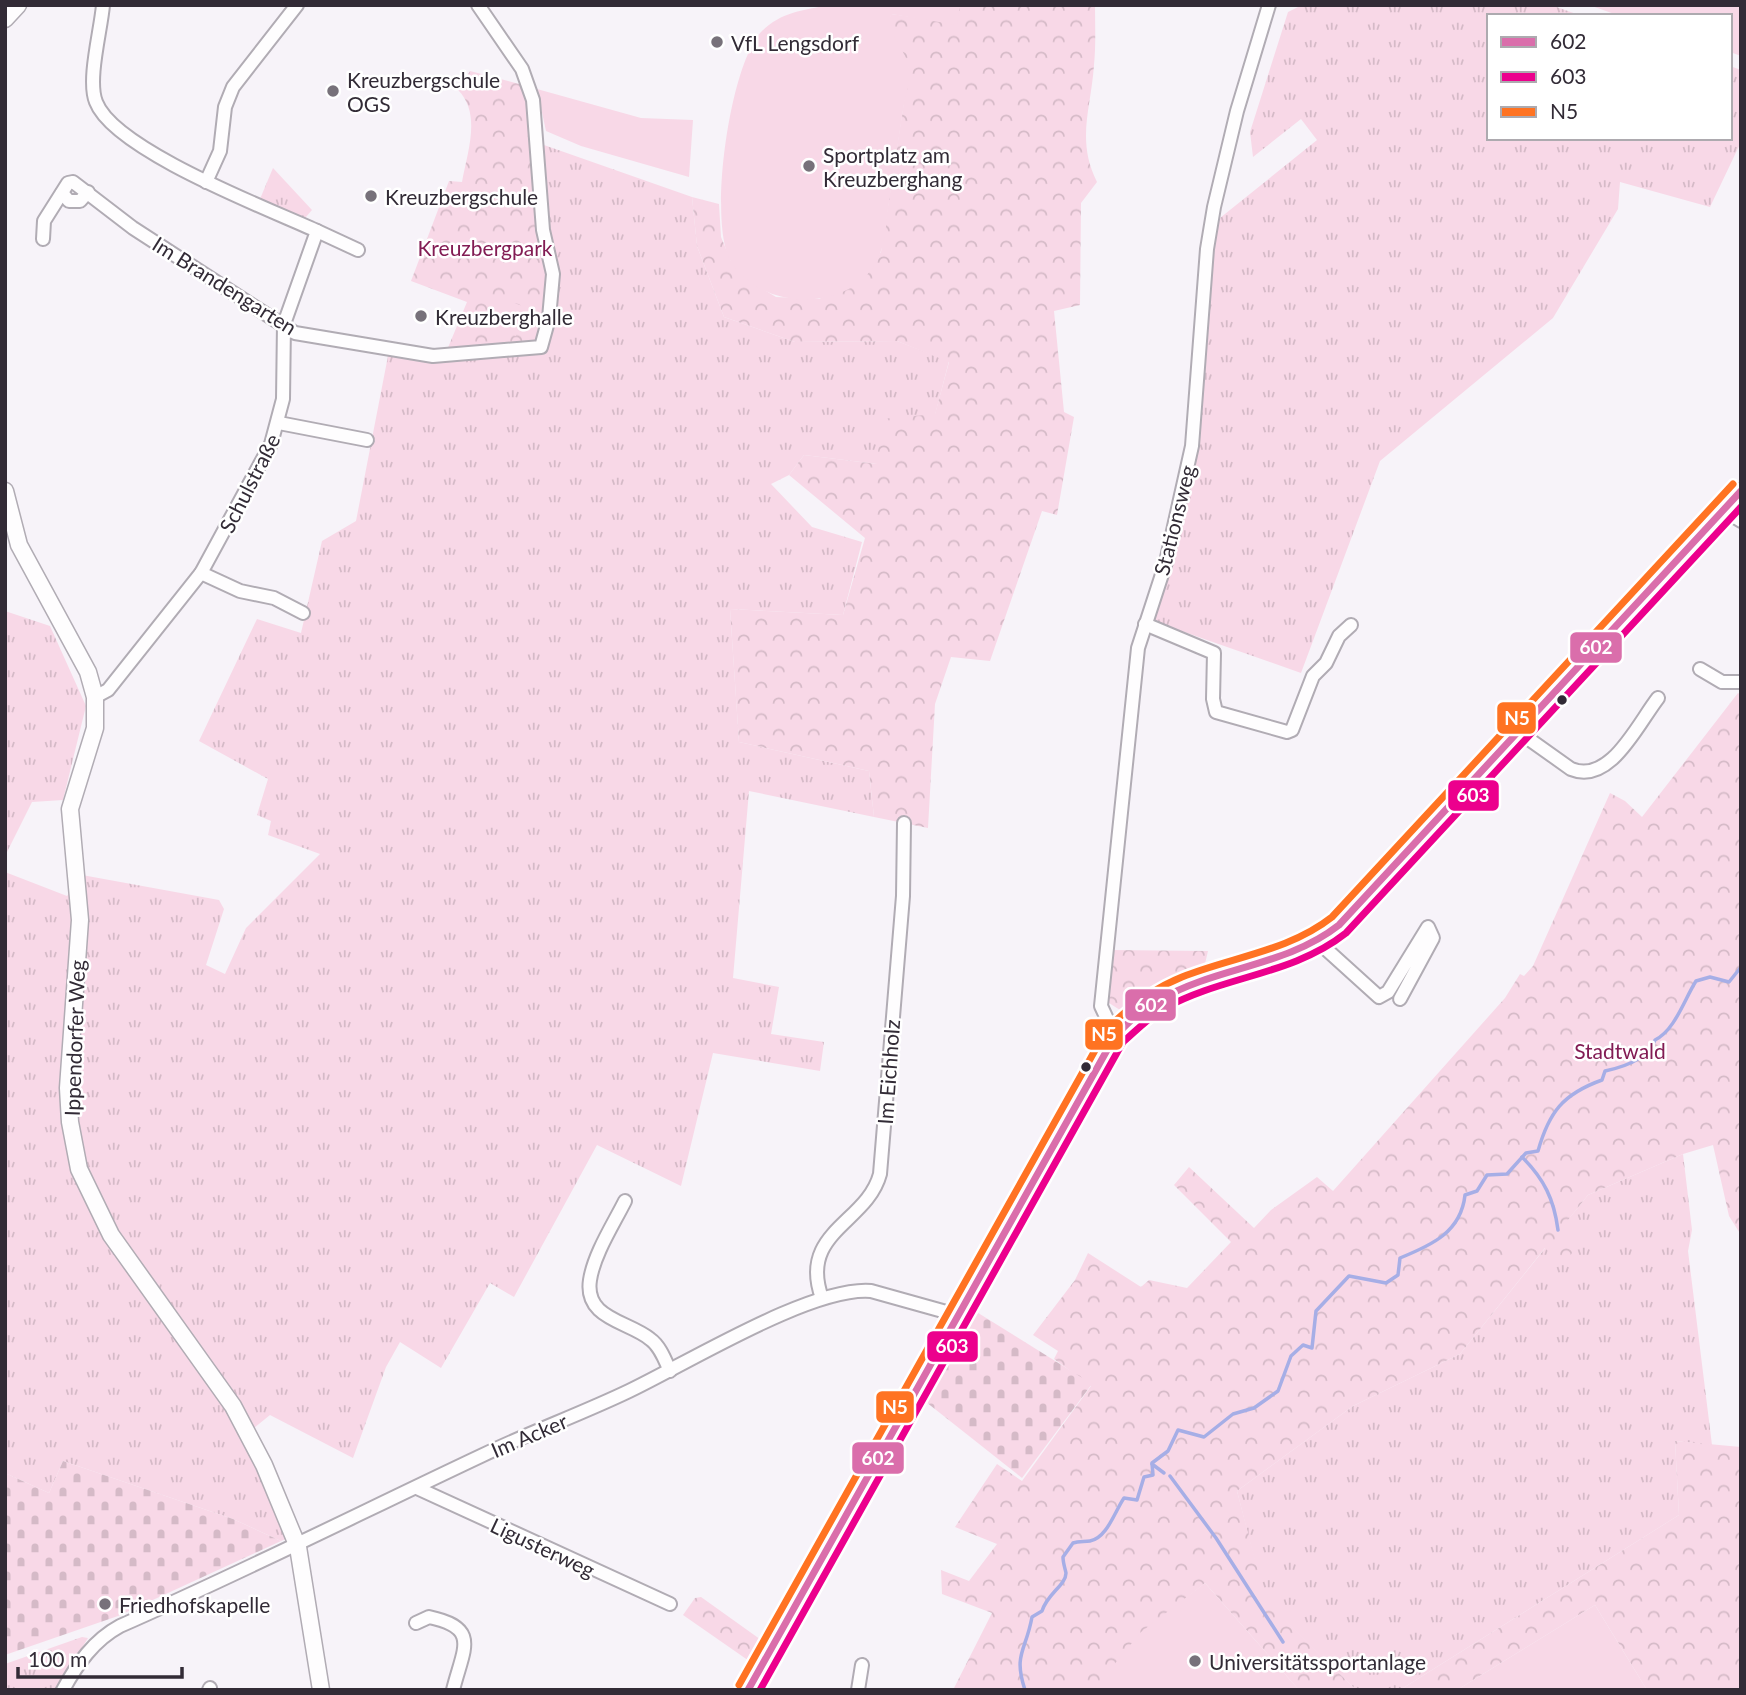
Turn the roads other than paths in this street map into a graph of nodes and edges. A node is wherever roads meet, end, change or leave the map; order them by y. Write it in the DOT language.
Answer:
graph roads {
  1 [pos="18,5"];
  2 [pos="103,5"];
  3 [pos="297,5"];
  4 [pos="478,5"];
  5 [pos="1269,5"];
  6 [pos="5,19"];
  7 [pos="206,182"];
  8 [pos="317,230"];
  9 [pos="43,239"];
  10 [pos="358,250"];
  11 [pos="284,324"];
  12 [pos="279,423"];
  13 [pos="367,440"];
  14 [pos="5,491"];
  15 [pos="1741,491"];
  16 [pos="1723,509"];
  17 [pos="1741,521"];
  18 [pos="201,573"];
  19 [pos="303,613"];
  20 [pos="1144,624"];
  21 [pos="1351,625"];
  22 [pos="1700,669"];
  23 [pos="1741,682"];
  24 [pos="95,697"];
  25 [pos="1658,698"];
  26 [pos="1519,732"];
  27 [pos="904,823"];
  28 [pos="1315,940"];
  29 [pos="1400,999"];
  30 [pos="1115,1036"];
  31 [pos="625,1201"];
  32 [pos="822,1298"];
  33 [pos="957,1315"];
  34 [pos="670,1371"];
  35 [pos="416,1488"];
  36 [pos="298,1547"];
  37 [pos="670,1604"];
  38 [pos="415,1623"];
  39 [pos="862,1665"];
  40 [pos="63,1690"];
  41 [pos="321,1690"];
  42 [pos="453,1690"];
  43 [pos="748,1690"];
  44 [pos="858,1690"];
  1 -- 6 [label="street"];
  2 -- 7 [label="street"];
  3 -- 7 [label="street"];
  4 -- 11 [label="street, Im Brandengarten"];
  5 -- 20 [label="street, Stationsweg"];
  7 -- 8 [label="street"];
  8 -- 10 [label="street"];
  8 -- 11 [label="street, Schulstraße"];
  9 -- 11 [label="street, Im Brandengarten"];
  11 -- 12 [label="street, Schulstraße"];
  12 -- 13 [label="street"];
  12 -- 18 [label="street, Schulstraße"];
  14 -- 24 [label="street, Ippendorfer Weg"];
  15 -- 16 [label="street"];
  16 -- 17 [label="street"];
  16 -- 26 [label="street"];
  18 -- 19 [label="street"];
  18 -- 24 [label="street, Schulstraße"];
  20 -- 21 [label="street"];
  20 -- 30 [label="street, Stationsweg"];
  22 -- 23 [label="street"];
  24 -- 36 [label="street, Ippendorfer Weg"];
  25 -- 26 [label="street"];
  26 -- 28 [label="street"];
  27 -- 32 [label="street, Im Eichholz"];
  28 -- 29 [label="street"];
  28 -- 30 [label="street"];
  30 -- 33 [label="street"];
  31 -- 34 [label="street"];
  32 -- 33 [label="street, Im Acker"];
  32 -- 34 [label="street, Im Acker"];
  33 -- 43 [label="street"];
  34 -- 35 [label="street, Im Acker"];
  35 -- 36 [label="street, Im Acker"];
  35 -- 37 [label="street, Ligusterweg"];
  36 -- 40 [label="street, Im Acker"];
  36 -- 41 [label="street, Ippendorfer Weg"];
  38 -- 42 [label="street"];
  39 -- 44 [label="street"];
}
